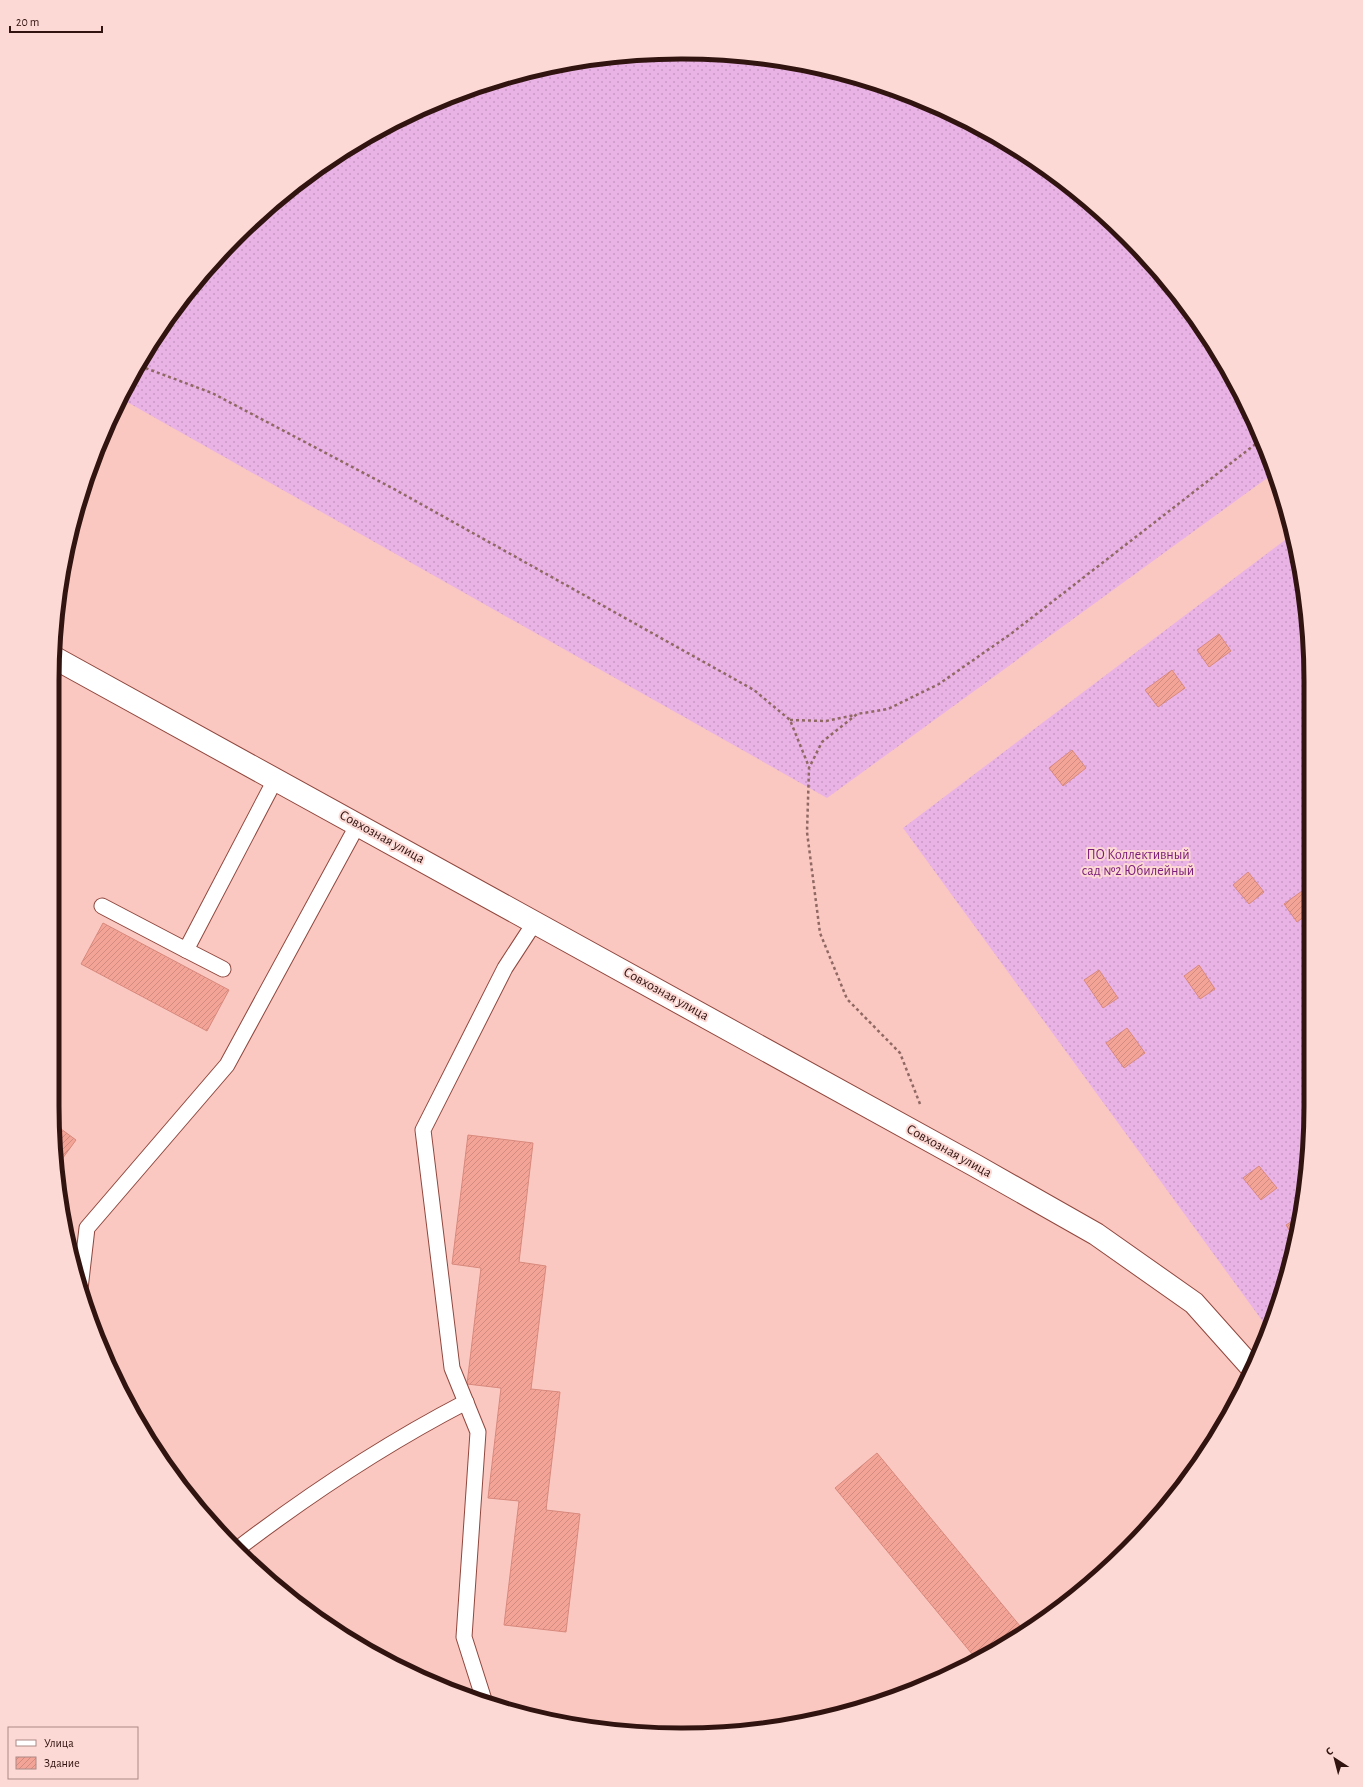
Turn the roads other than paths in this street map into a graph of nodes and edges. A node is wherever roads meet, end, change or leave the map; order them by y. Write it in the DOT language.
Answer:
graph roads {
  1 [pos="60,660"];
  2 [pos="276,778"];
  3 [pos="358,824"];
  4 [pos="102,906"];
  5 [pos="535,922"];
  6 [pos="186,950"];
  7 [pos="223,970"];
  8 [pos="82,1273"];
  9 [pos="1248,1364"];
  10 [pos="466,1402"];
  11 [pos="241,1546"];
  12 [pos="483,1695"];
  1 -- 2 [label="main road, Совхозная улица"];
  2 -- 3 [label="main road, Совхозная улица"];
  2 -- 6 [label="lane"];
  3 -- 5 [label="main road, Совхозная улица"];
  3 -- 8 [label="lane"];
  4 -- 6 [label="lane"];
  5 -- 9 [label="main road, Совхозная улица"];
  5 -- 10 [label="lane"];
  6 -- 7 [label="lane"];
  10 -- 11 [label="lane"];
  10 -- 12 [label="lane"];
}
